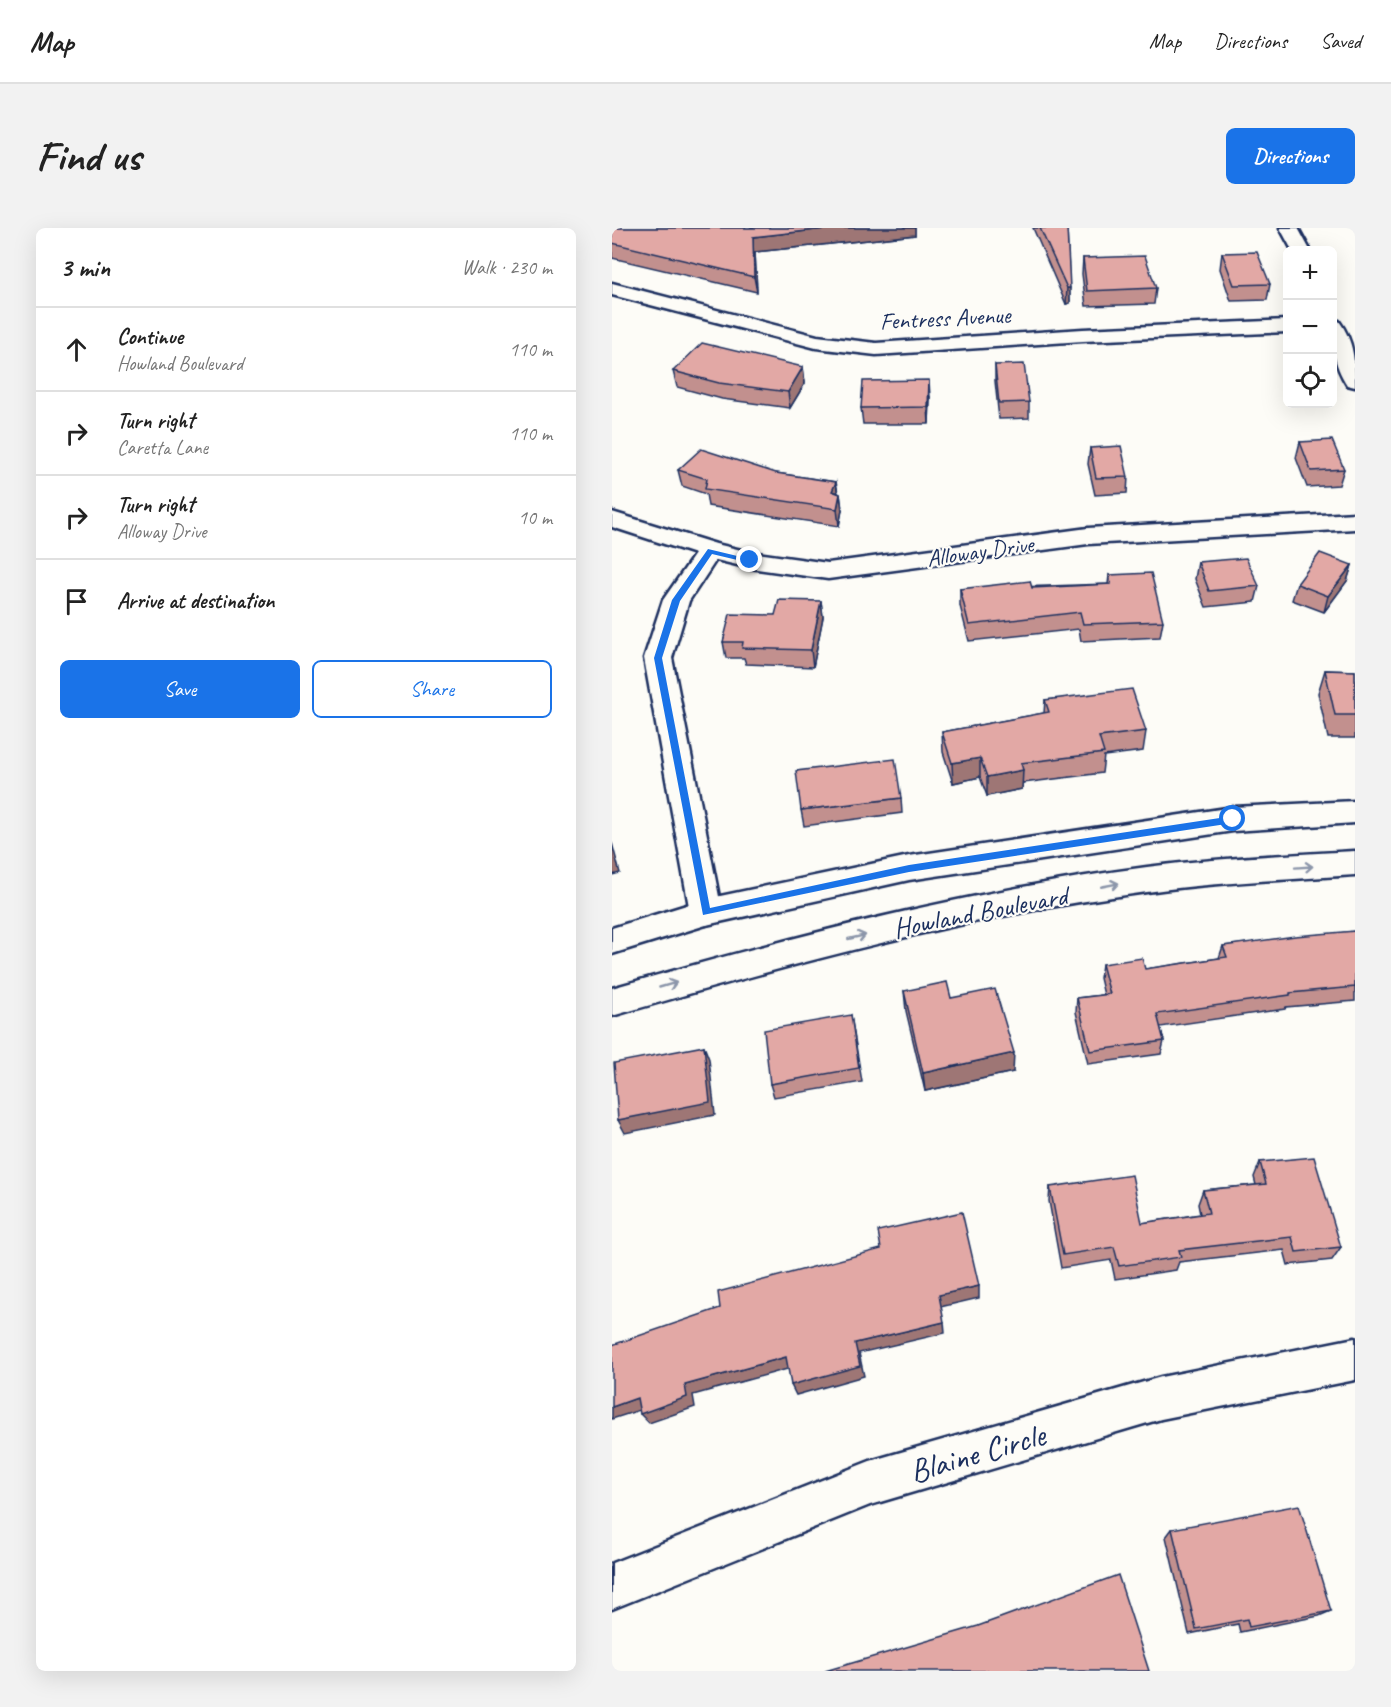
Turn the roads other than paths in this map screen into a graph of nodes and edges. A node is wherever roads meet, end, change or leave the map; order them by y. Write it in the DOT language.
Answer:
graph roads {
  1 [pos="1289,228"];
  2 [pos="1299,246"];
  3 [pos="612,289"];
  4 [pos="1283,326"];
  5 [pos="1337,337"];
  6 [pos="1355,380"];
  7 [pos="612,519"];
  8 [pos="1355,521"];
  9 [pos="710,551"];
  10 [pos="1355,812"];
  11 [pos="1355,863"];
  12 [pos="706,912"];
  13 [pos="612,940"];
  14 [pos="612,1002"];
  15 [pos="1355,1359"];
  16 [pos="612,1586"];
  1 -- 2 [label="street"];
  3 -- 4 [label="street, Fentress Avenue"];
  5 -- 6 [label="street"];
  7 -- 9 [label="street, Alloway Drive"];
  8 -- 9 [label="street, Alloway Drive"];
  9 -- 12 [label="street"];
  10 -- 12 [label="street, Howland Boulevard"];
  14 -- 11 [label="street, Howland Boulevard, one-way"];
  12 -- 13 [label="street, Howland Boulevard"];
  15 -- 16 [label="street, Blaine Circle"];
}
